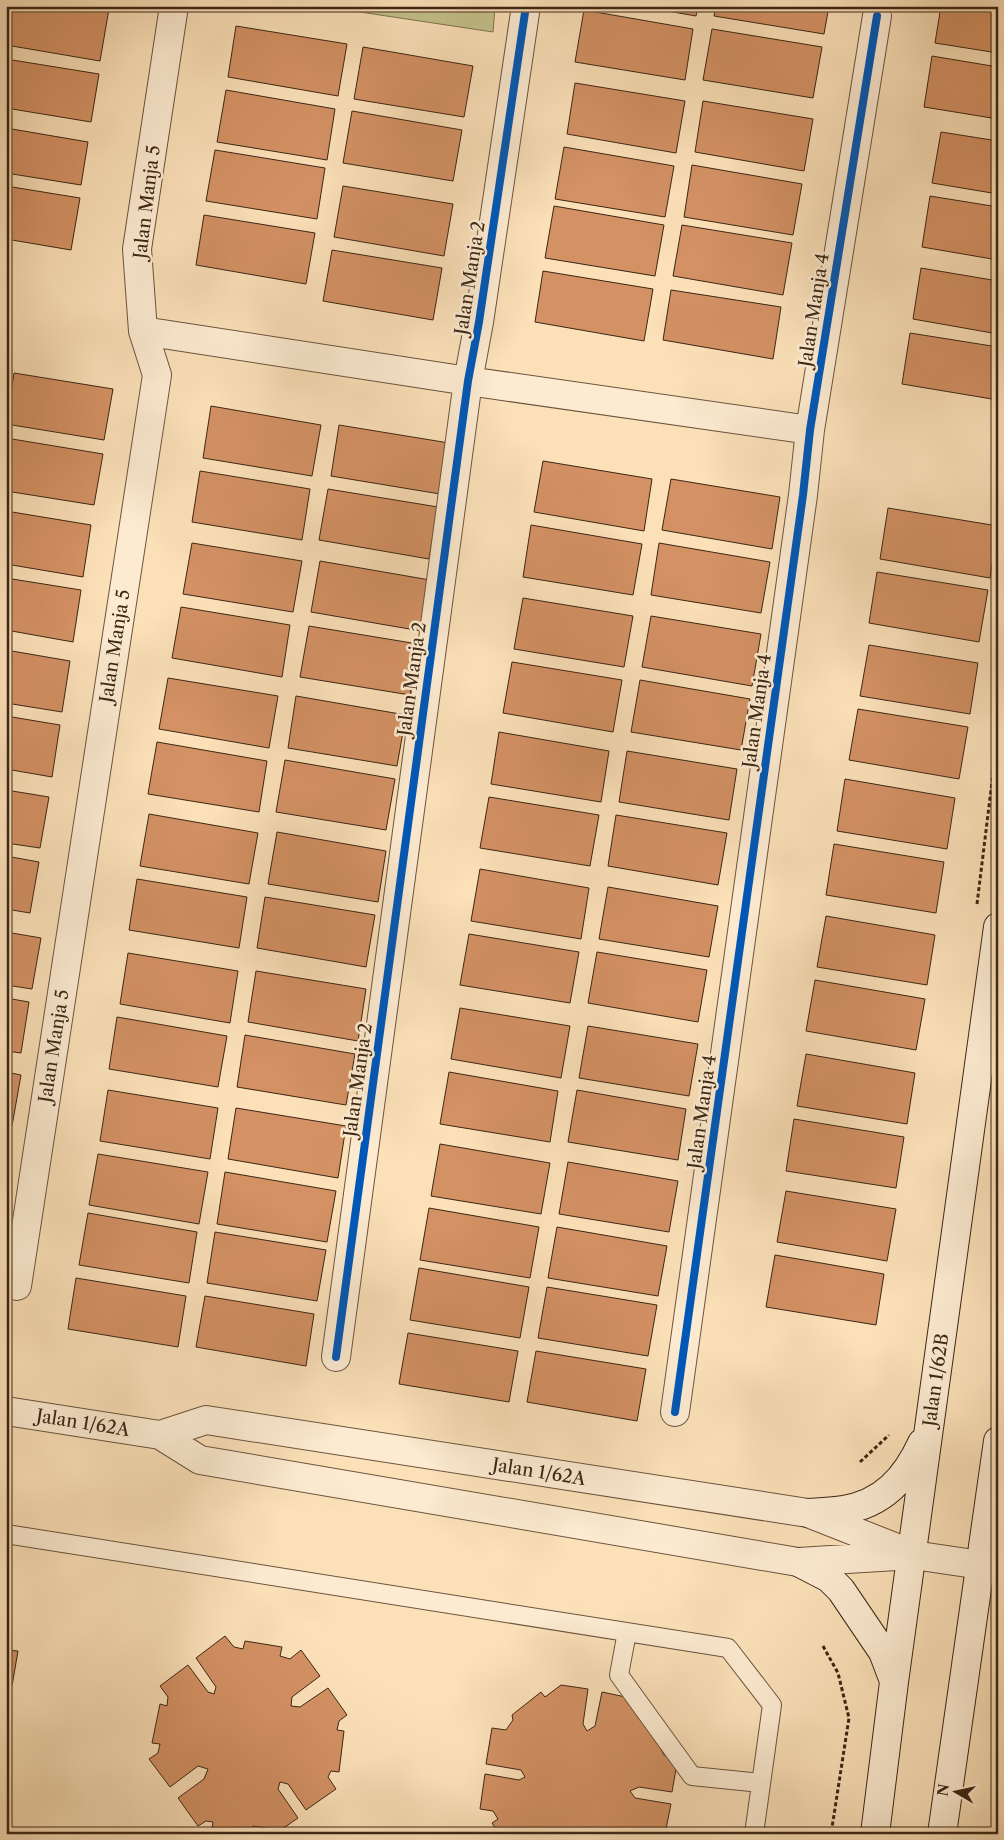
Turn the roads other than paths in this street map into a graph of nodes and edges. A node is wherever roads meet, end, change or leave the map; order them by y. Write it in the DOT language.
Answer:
graph roads {
  1 [pos="174,6"];
  2 [pos="526,6"];
  3 [pos="877,16"];
  4 [pos="143,331"];
  5 [pos="468,381"];
  6 [pos="810,430"];
  7 [pos="998,927"];
  8 [pos="17,1286"];
  9 [pos="336,1357"];
  10 [pos="6,1411"];
  11 [pos="675,1412"];
  12 [pos="929,1428"];
  13 [pos="160,1434"];
  14 [pos="998,1441"];
  15 [pos="808,1513"];
  16 [pos="6,1534"];
  17 [pos="912,1555"];
  18 [pos="798,1562"];
  19 [pos="981,1565"];
  20 [pos="628,1632"];
  21 [pos="894,1682"];
  22 [pos="761,1783"];
  23 [pos="754,1834"];
  24 [pos="875,1834"];
  25 [pos="942,1834"];
  1 -- 4 [label="street, Jalan Manja 5"];
  2 -- 5 [label="street, Jalan Manja 2"];
  3 -- 6 [label="street, Jalan Manja 4"];
  4 -- 5 [label="street"];
  4 -- 8 [label="street, Jalan Manja 5"];
  5 -- 6 [label="street"];
  5 -- 9 [label="street, Jalan Manja 2"];
  6 -- 11 [label="street, Jalan Manja 4"];
  7 -- 12 [label="street, Jalan 1/62B"];
  10 -- 13 [label="street, Jalan 1/62A"];
  12 -- 15 [label="street"];
  12 -- 17 [label="street, Jalan 1/62B"];
  13 -- 15 [label="street, Jalan 1/62A"];
  13 -- 18 [label="street, Jalan 1/62A"];
  14 -- 19 [label="street"];
  15 -- 17 [label="street, Jalan 1/62A"];
  16 -- 20 [label="lane"];
  17 -- 18 [label="street, Jalan 1/62A"];
  17 -- 19 [label="street, Jalan 1/62A"];
  17 -- 21 [label="street, Jalan 1/62B"];
  18 -- 21 [label="street"];
  19 -- 25 [label="street"];
  20 -- 22 [label="lane"];
  20 -- 22 [label="lane"];
  21 -- 24 [label="street, Jalan 1/62B"];
  22 -- 23 [label="lane"];
}
